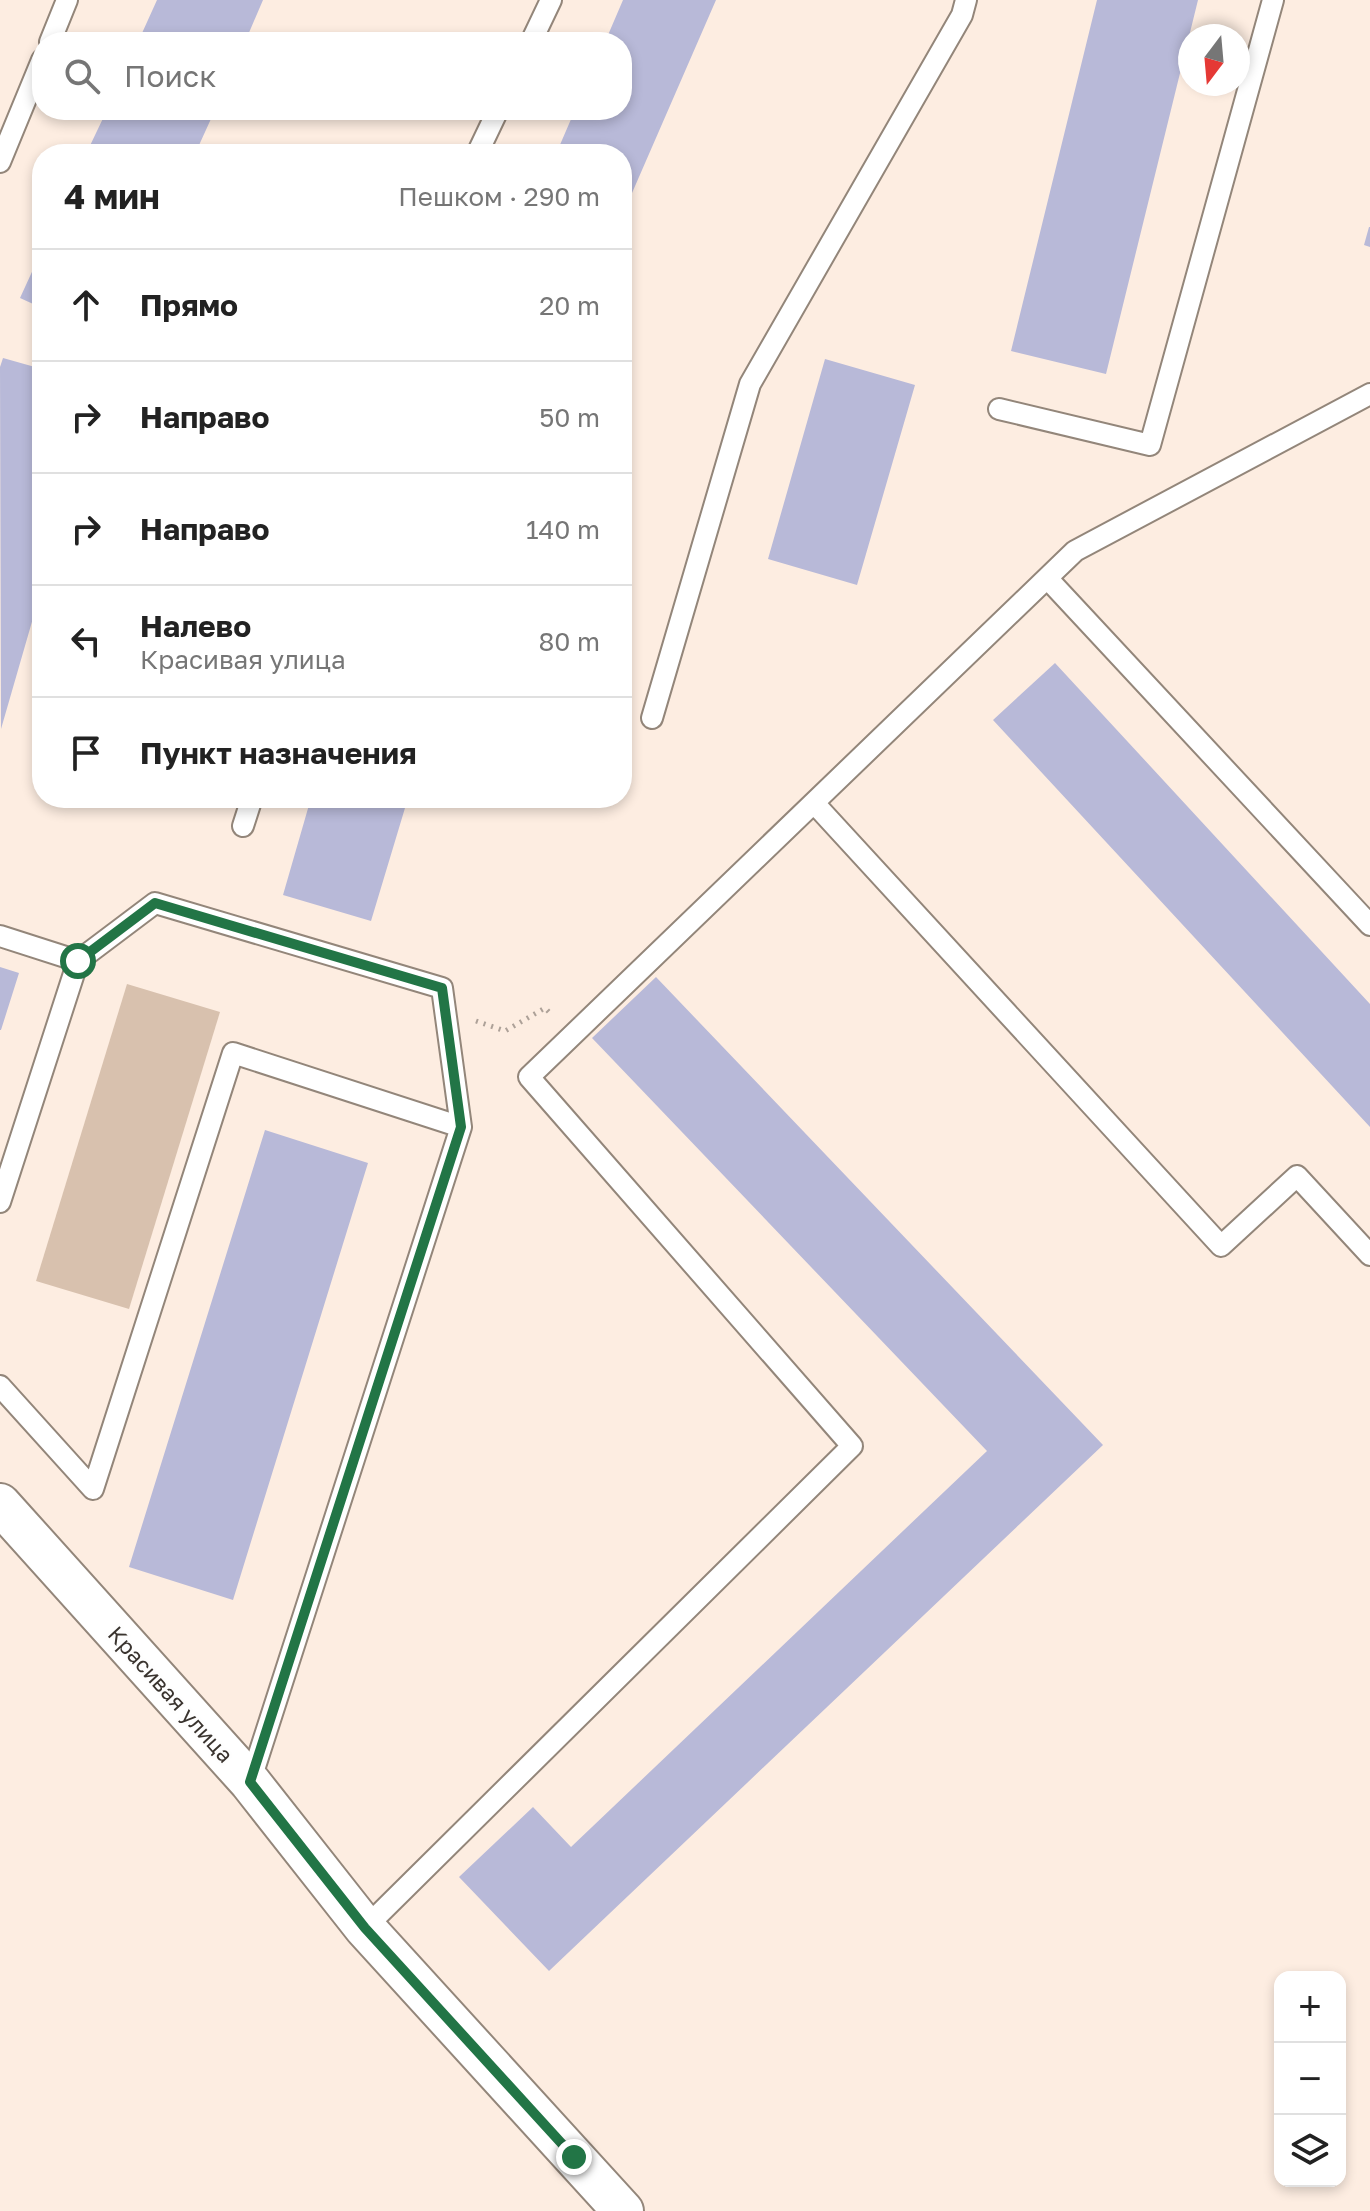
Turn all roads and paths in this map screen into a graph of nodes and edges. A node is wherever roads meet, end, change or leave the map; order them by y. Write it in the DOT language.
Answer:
graph roads {
  1 [pos="67,0"];
  2 [pos="551,0"];
  3 [pos="966,0"];
  4 [pos="1273,0"];
  5 [pos="54,32"];
  6 [pos="536,32"];
  7 [pos="32,84"];
  8 [pos="493,120"];
  9 [pos="482,144"];
  10 [pos="0,162"];
  11 [pos="1370,394"];
  12 [pos="999,409"];
  13 [pos="1047,578"];
  14 [pos="652,718"];
  15 [pos="814,803"];
  16 [pos="249,808"];
  17 [pos="243,826"];
  18 [pos="1370,925"];
  19 [pos="0,936"];
  20 [pos="78,961"];
  21 [pos="445,1010"];
  22 [pos="572,1036"];
  23 [pos="461,1127"];
  24 [pos="0,1202"];
  25 [pos="1370,1255"];
  26 [pos="0,1386"];
  27 [pos="0,1504"];
  28 [pos="250,1782"];
  29 [pos="365,1928"];
  30 [pos="623,2211"];
  1 -- 5 [label="lane"];
  2 -- 6 [label="lane"];
  3 -- 14 [label="lane"];
  4 -- 12 [label="lane"];
  7 -- 10 [label="lane"];
  8 -- 9 [label="lane"];
  11 -- 13 [label="lane"];
  13 -- 15 [label="lane"];
  13 -- 18 [label="lane"];
  15 -- 22 [label="lane"];
  15 -- 25 [label="lane"];
  16 -- 17 [label="lane"];
  19 -- 20 [label="lane"];
  20 -- 21 [label="lane"];
  20 -- 24 [label="lane"];
  21 -- 22 [label="path"];
  21 -- 23 [label="lane"];
  22 -- 29 [label="lane"];
  23 -- 26 [label="lane"];
  23 -- 28 [label="lane"];
  27 -- 28 [label="street, Красивая улица"];
  28 -- 29 [label="street, Красивая улица"];
  29 -- 30 [label="street, Красивая улица"];
}
